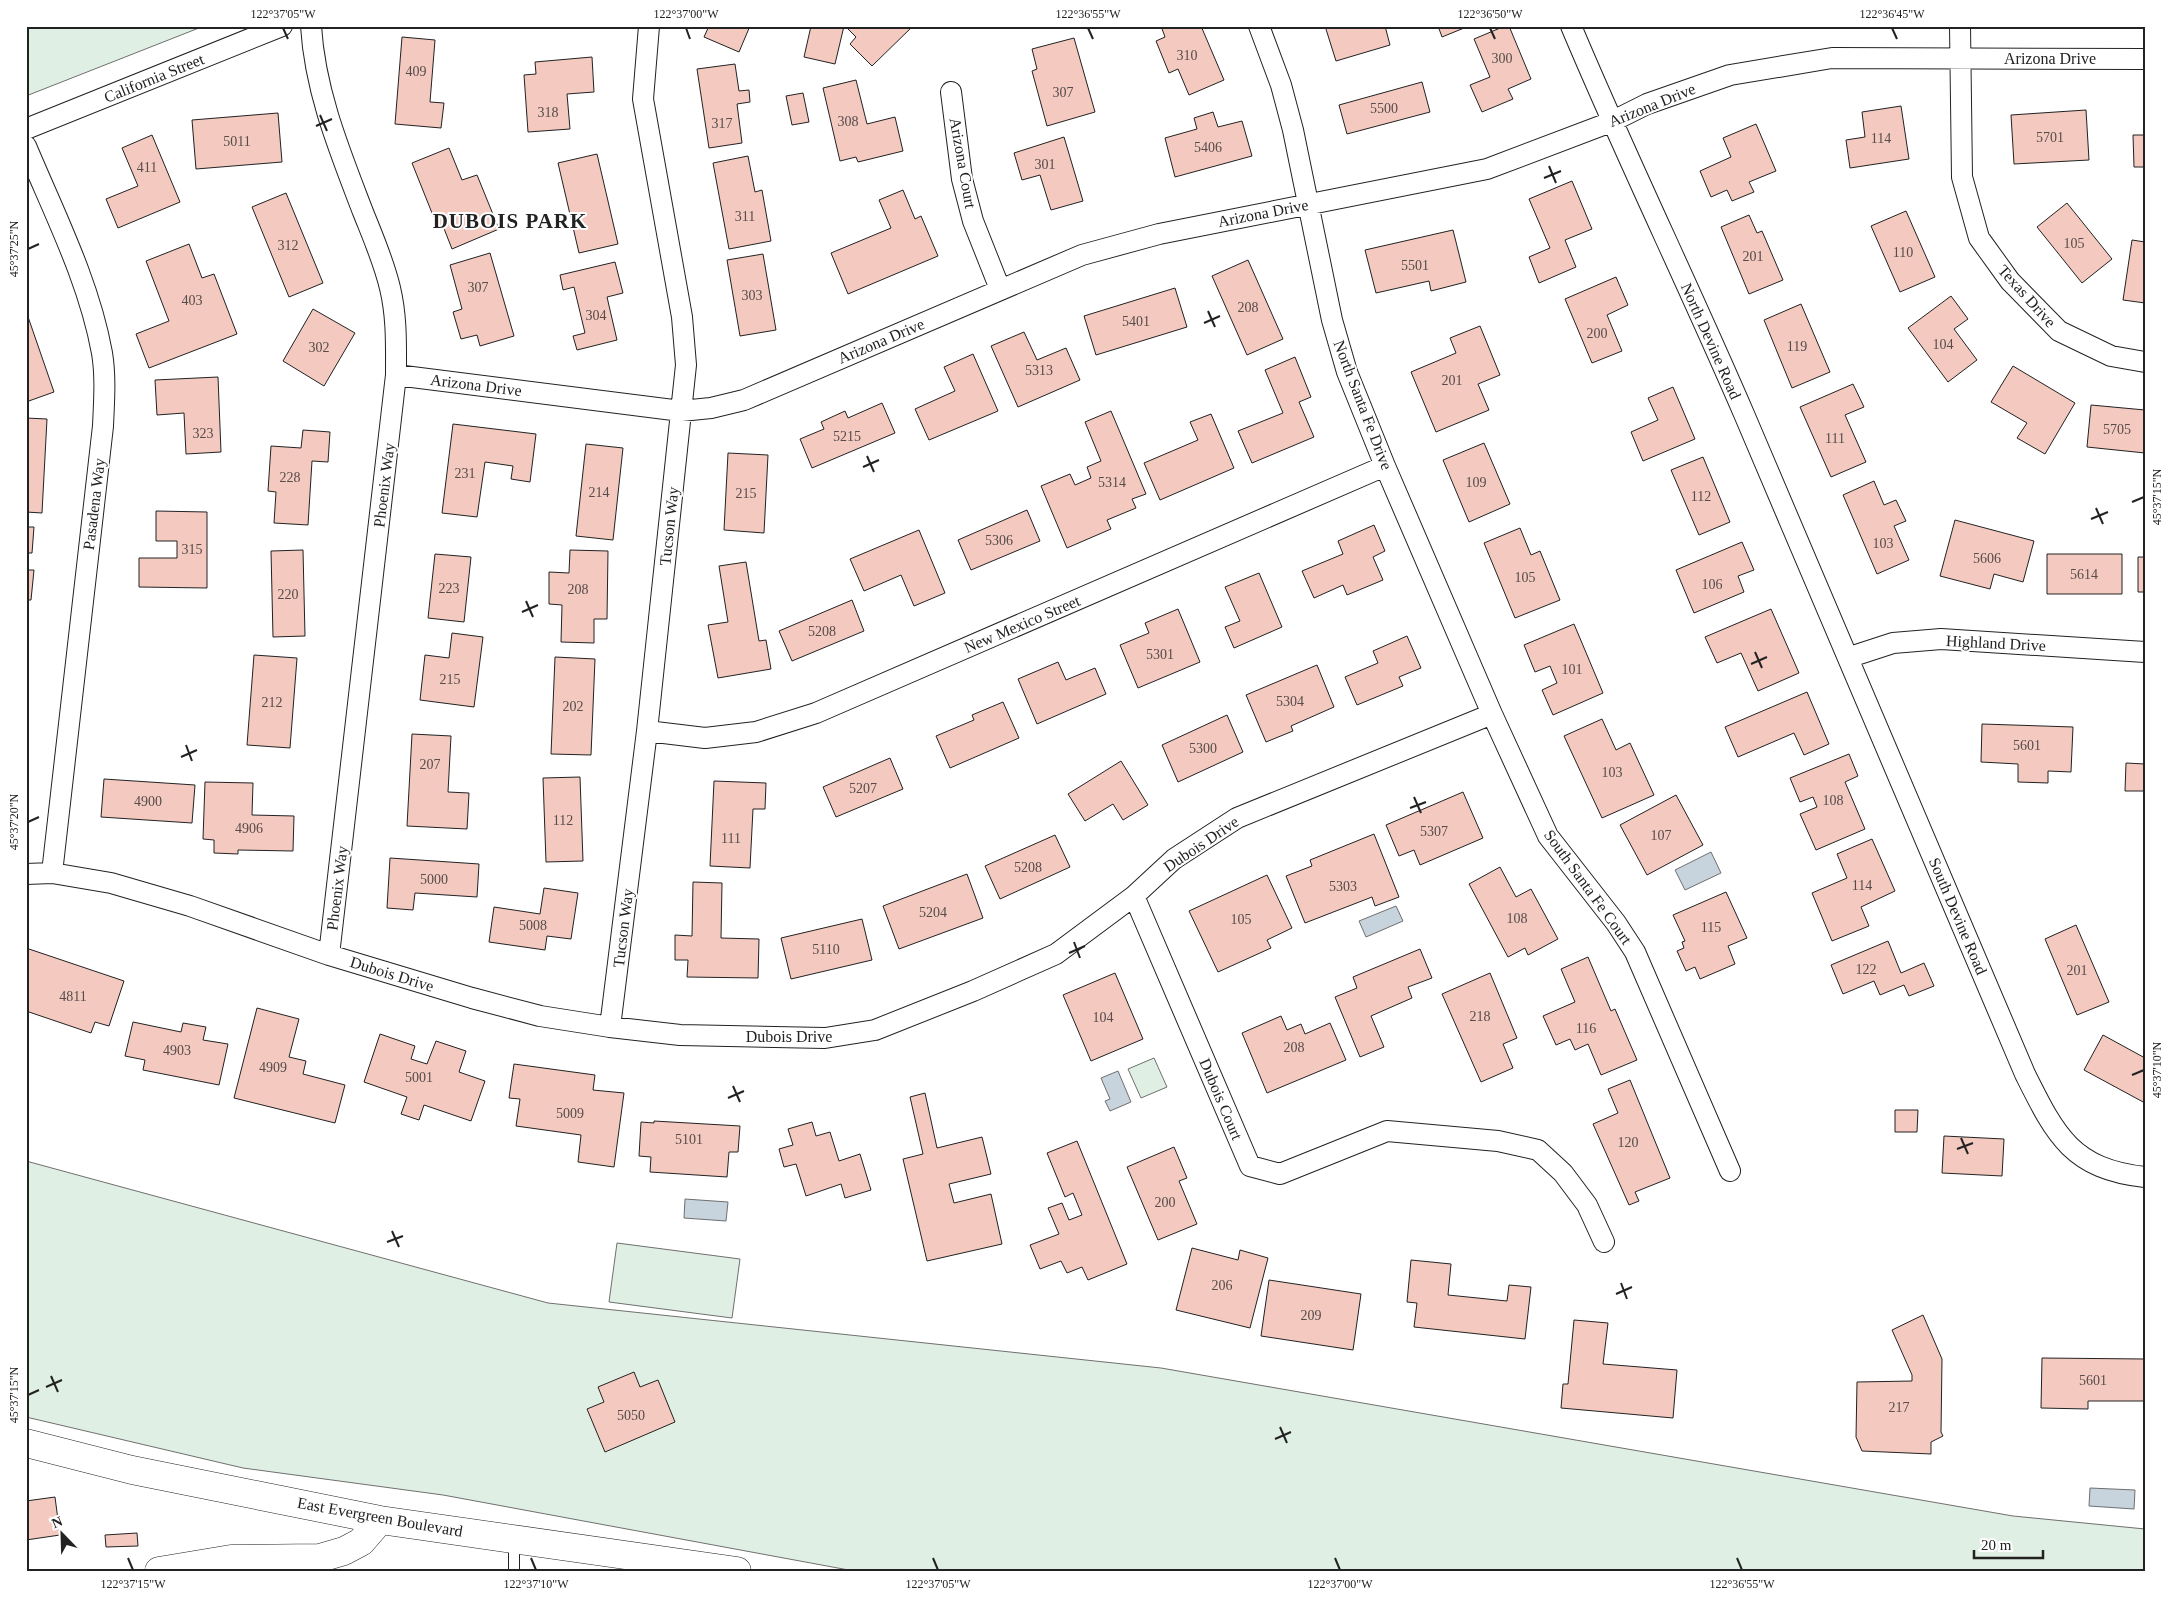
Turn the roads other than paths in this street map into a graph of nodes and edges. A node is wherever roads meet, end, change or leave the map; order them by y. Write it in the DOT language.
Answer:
graph roads {
  1 [pos="282,26"];
  2 [pos="311,26"];
  3 [pos="649,26"];
  4 [pos="1259,26"];
  5 [pos="1571,26"];
  6 [pos="1960,26"];
  7 [pos="1959,58"];
  8 [pos="2145,59"];
  9 [pos="951,92"];
  10 [pos="1612,122"];
  11 [pos="26,129"];
  12 [pos="26,146"];
  13 [pos="1308,204"];
  14 [pos="1000,289"];
  15 [pos="2145,362"];
  16 [pos="396,375"];
  17 [pos="681,411"];
  18 [pos="1385,466"];
  19 [pos="2145,652"];
  20 [pos="1850,657"];
  21 [pos="1492,714"];
  22 [pos="647,731"];
  23 [pos="26,874"];
  24 [pos="52,874"];
  25 [pos="1134,896"];
  26 [pos="330,955"];
  27 [pos="610,1027"];
  28 [pos="1730,1171"];
  29 [pos="2145,1177"];
  30 [pos="1604,1242"];
  31 [pos="26,1443"];
  32 [pos="380,1520"];
  33 [pos="514,1539"];
  34 [pos="159,1571"];
  35 [pos="514,1571"];
  36 [pos="737,1571"];
  1 -- 11 [label="street, California Street"];
  2 -- 16 [label="street, Phoenix Way"];
  3 -- 17 [label="street, Tucson Way"];
  4 -- 13 [label="street, North Santa Fe Drive"];
  5 -- 10 [label="street, North Devine Road"];
  6 -- 7 [label="street, Texas Drive"];
  7 -- 8 [label="street, Arizona Drive"];
  7 -- 10 [label="street, Arizona Drive"];
  7 -- 15 [label="street, Texas Drive"];
  9 -- 14 [label="street, Arizona Court"];
  10 -- 13 [label="street, Arizona Drive"];
  10 -- 20 [label="street, North Devine Road"];
  12 -- 24 [label="street, Pasadena Way"];
  13 -- 14 [label="street, Arizona Drive"];
  13 -- 18 [label="street, North Santa Fe Drive"];
  14 -- 17 [label="street, Arizona Drive"];
  16 -- 17 [label="street, Arizona Drive"];
  16 -- 26 [label="street, Phoenix Way"];
  17 -- 22 [label="street, Tucson Way"];
  18 -- 21 [label="street, North Santa Fe Drive"];
  18 -- 22 [label="street, New Mexico Street"];
  19 -- 20 [label="street, Highland Drive"];
  20 -- 29 [label="street, South Devine Road"];
  21 -- 25 [label="street, Dubois Drive"];
  21 -- 28 [label="street, South Santa Fe Court"];
  22 -- 27 [label="street, Tucson Way"];
  23 -- 24 [label="street, Dubois Drive"];
  24 -- 26 [label="street, Dubois Drive"];
  25 -- 27 [label="street, Dubois Drive"];
  25 -- 30 [label="street, Dubois Court"];
  26 -- 27 [label="street, Dubois Drive"];
  31 -- 32 [label="street, East Evergreen Boulevard"];
  32 -- 33 [label="street, East Evergreen Boulevard"];
  32 -- 34 [label="street"];
  33 -- 35 [label="lane"];
  33 -- 36 [label="street, East Evergreen Boulevard"];
}
